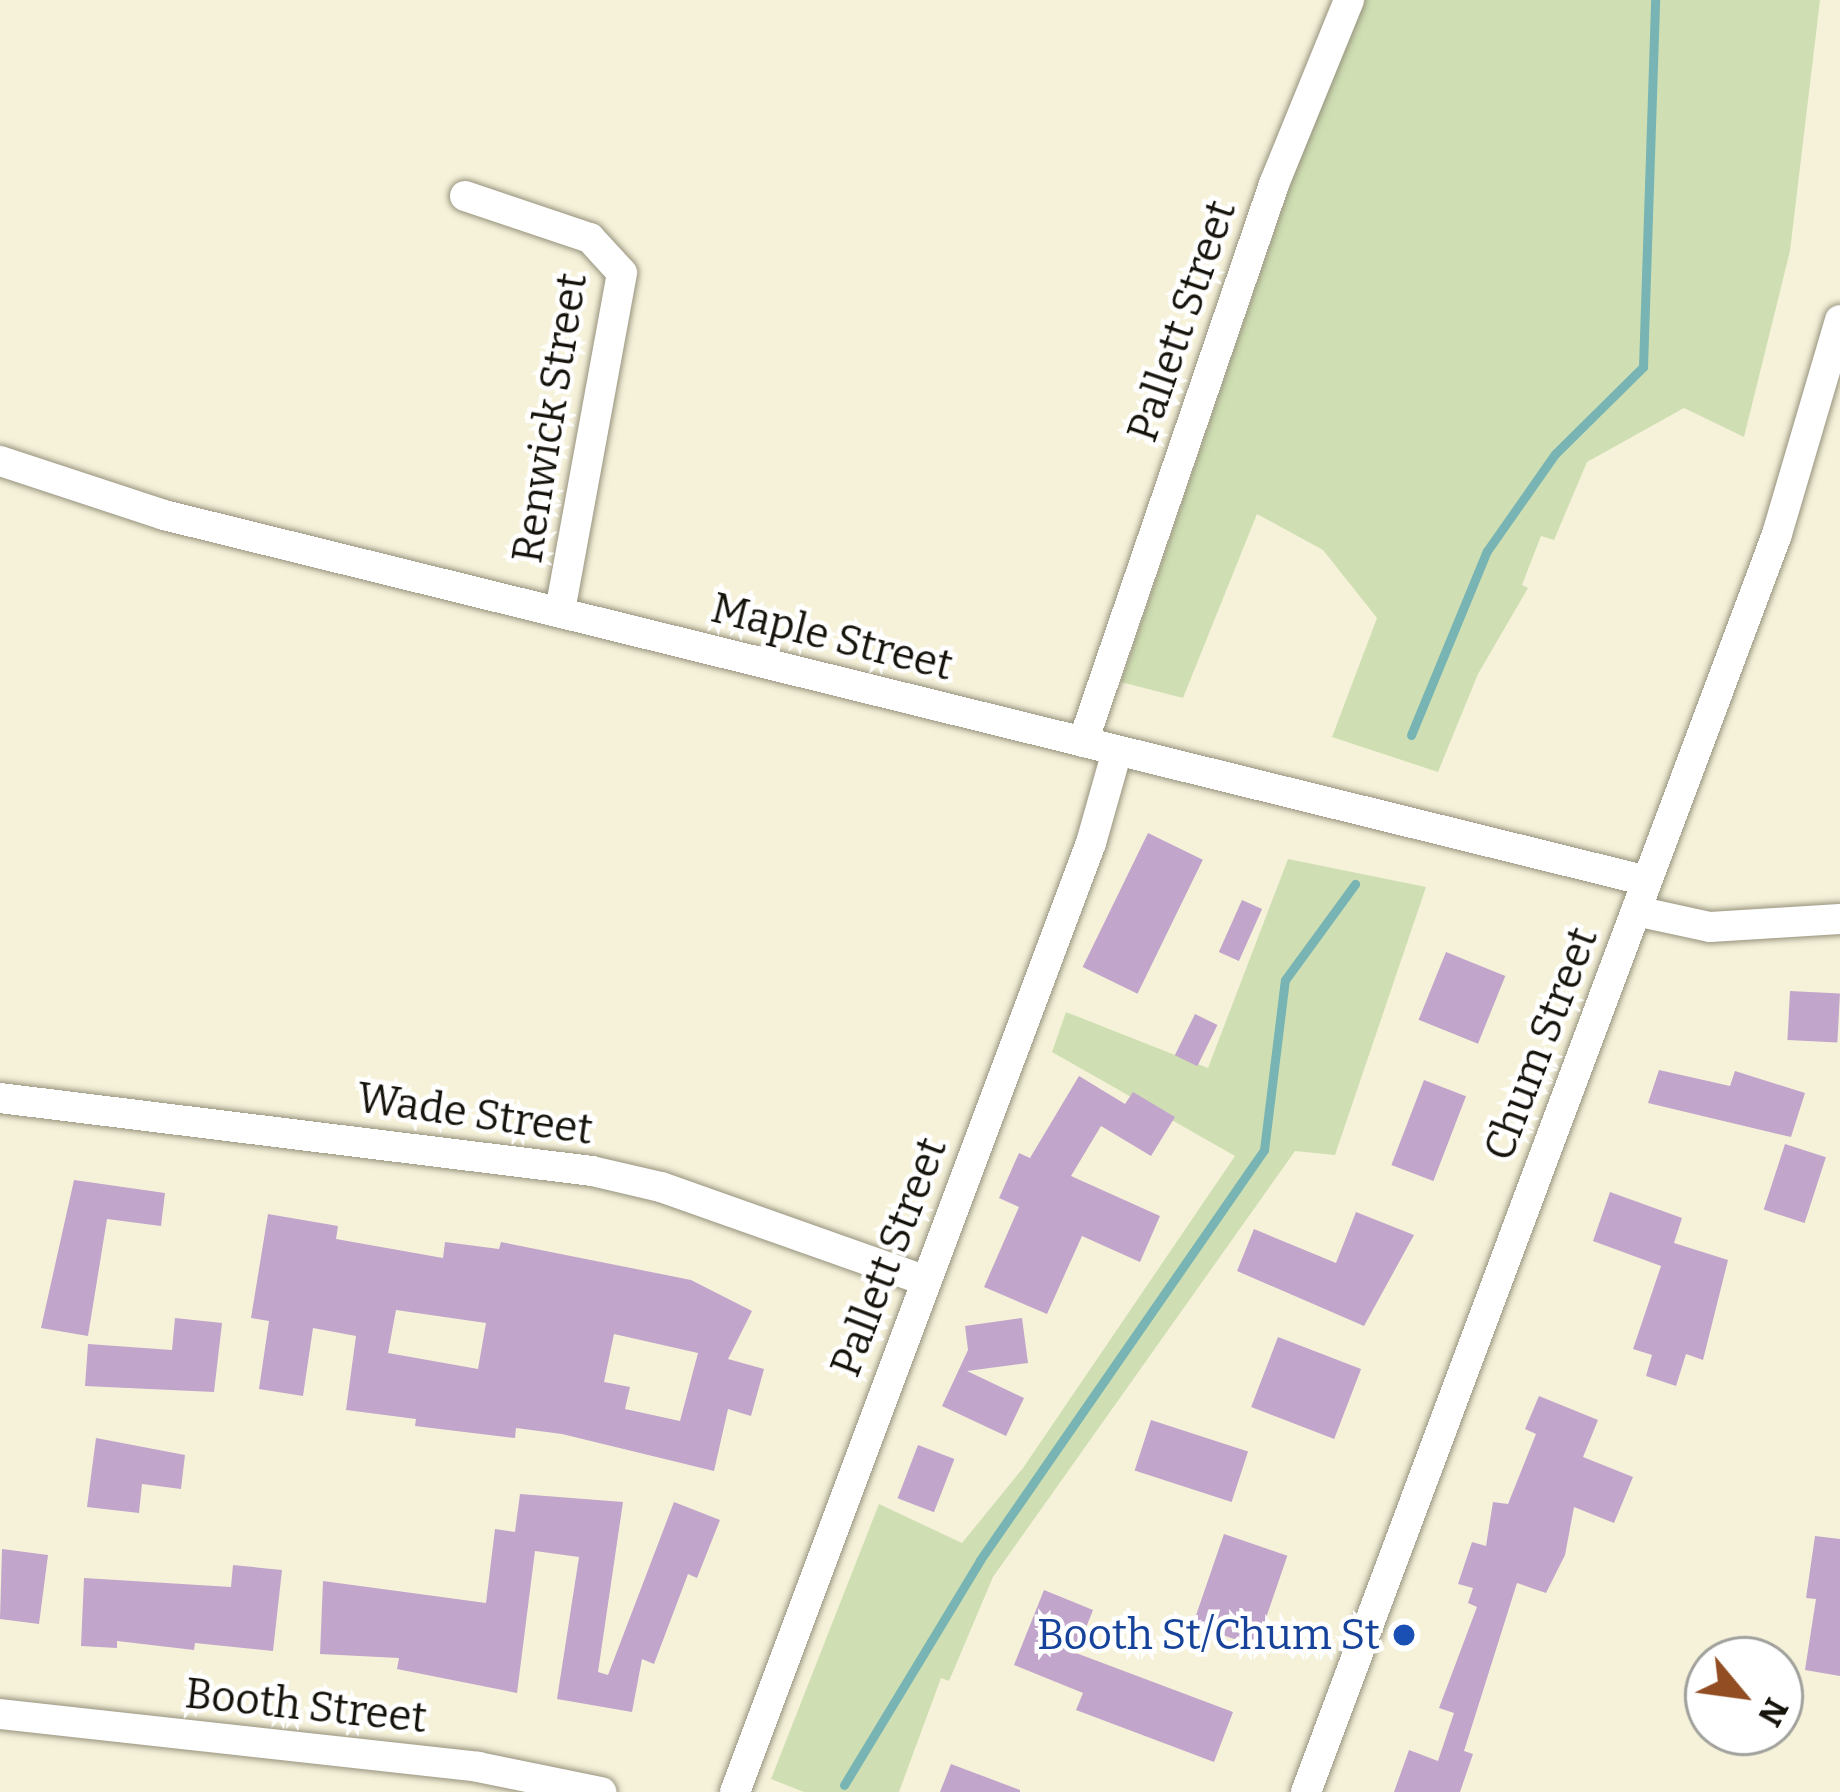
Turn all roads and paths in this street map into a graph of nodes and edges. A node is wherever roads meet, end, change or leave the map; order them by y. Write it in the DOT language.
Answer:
graph roads {
  1 [pos="1348,0"];
  2 [pos="465,196"];
  3 [pos="1840,320"];
  4 [pos="0,460"];
  5 [pos="560,612"];
  6 [pos="1082,742"];
  7 [pos="1117,751"];
  8 [pos="1647,881"];
  9 [pos="1636,911"];
  10 [pos="1840,919"];
  11 [pos="0,1097"];
  12 [pos="925,1280"];
  13 [pos="0,1714"];
  14 [pos="601,1792"];
  15 [pos="735,1792"];
  16 [pos="1306,1792"];
  1 -- 6 [label="street, Pallett Street"];
  2 -- 5 [label="street, Renwick Street"];
  3 -- 8 [label="street, Chum Street"];
  4 -- 5 [label="street, Maple Street"];
  5 -- 6 [label="street, Maple Street"];
  6 -- 7 [label="street, Maple Street"];
  7 -- 8 [label="street, Maple Street"];
  7 -- 12 [label="street, Pallett Street"];
  8 -- 9 [label="street, Chum Street"];
  9 -- 10 [label="street"];
  9 -- 16 [label="street, Chum Street"];
  11 -- 12 [label="street, Wade Street"];
  12 -- 15 [label="street, Pallett Street"];
  13 -- 14 [label="street, Booth Street"];
}
